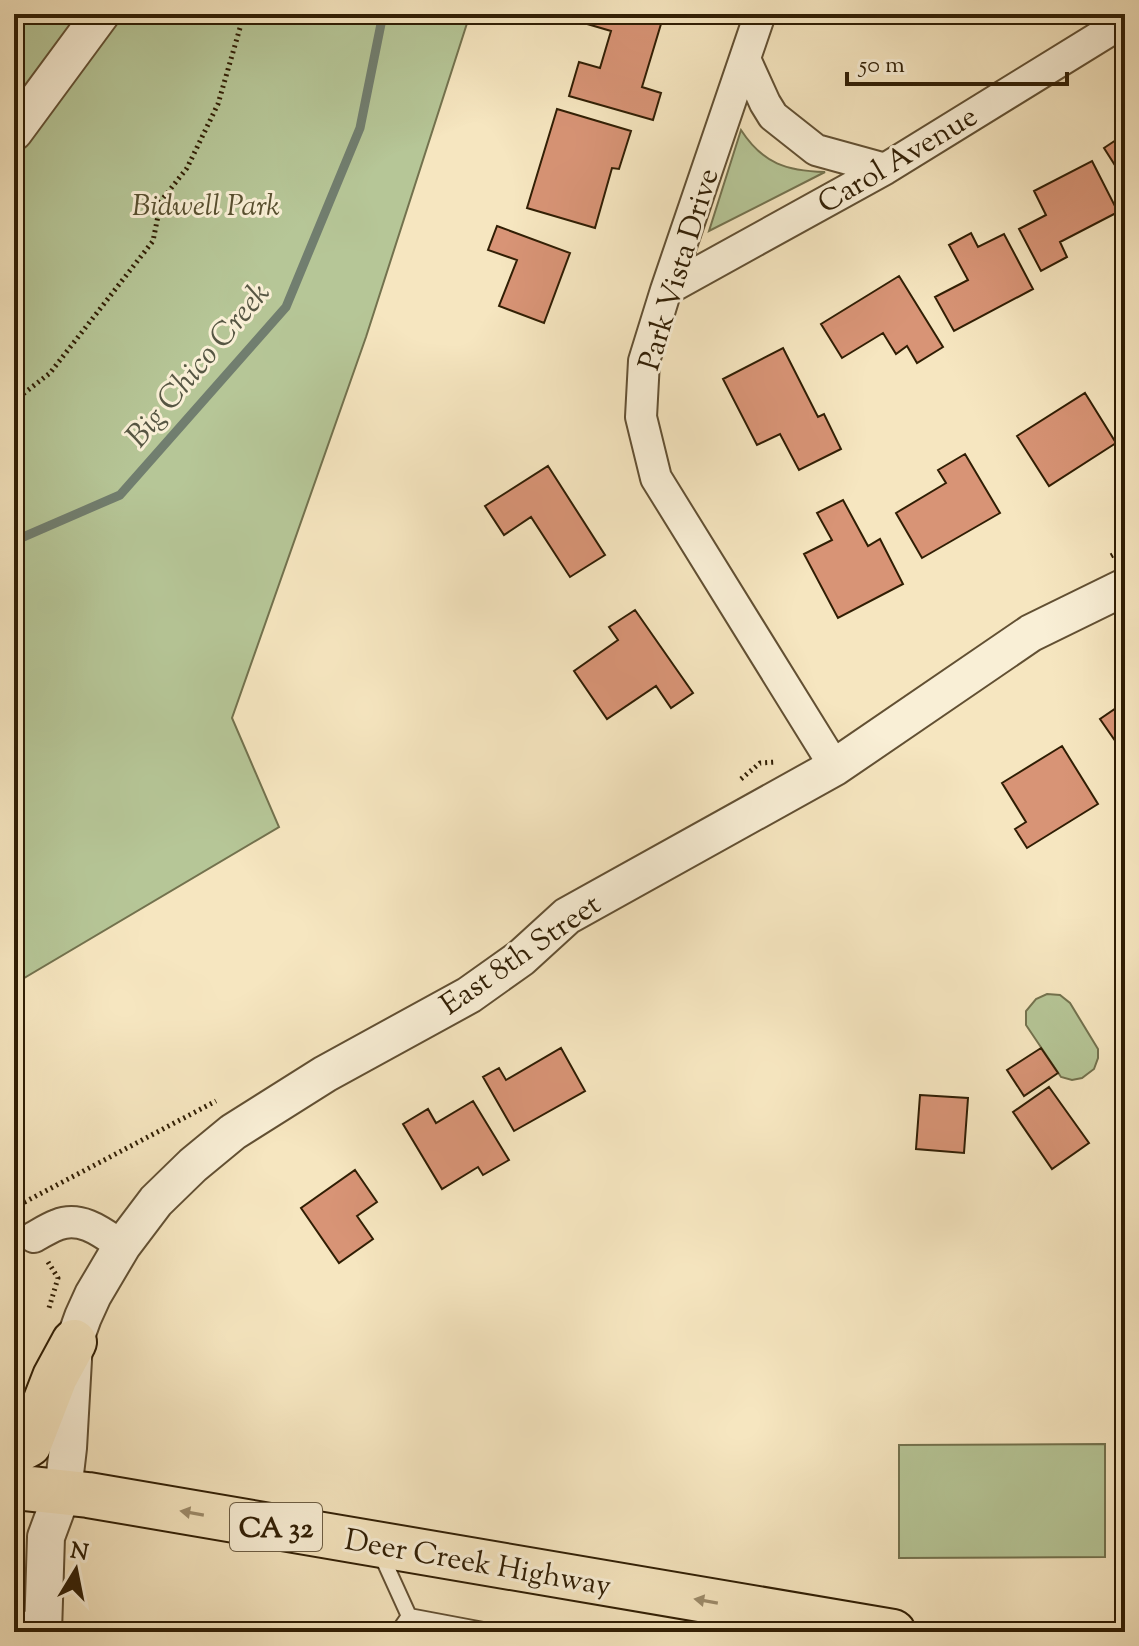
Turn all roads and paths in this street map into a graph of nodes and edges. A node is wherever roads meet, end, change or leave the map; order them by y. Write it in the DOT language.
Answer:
graph roads {
  1 [pos="101,14"];
  2 [pos="244,14"];
  3 [pos="760,14"];
  4 [pos="1125,21"];
  5 [pos="745,59"];
  6 [pos="14,132"];
  7 [pos="885,169"];
  8 [pos="666,290"];
  9 [pos="14,401"];
  10 [pos="1125,587"];
  11 [pos="789,761"];
  12 [pos="835,767"];
  13 [pos="729,787"];
  14 [pos="225,1096"];
  15 [pos="19,1205"];
  16 [pos="122,1246"];
  17 [pos="14,1249"];
  18 [pos="74,1342"];
  19 [pos="14,1452"];
  20 [pos="14,1487"];
  21 [pos="63,1491"];
  22 [pos="376,1544"];
  23 [pos="409,1616"];
  24 [pos="33,1623"];
  25 [pos="881,1631"];
  26 [pos="398,1632"];
  27 [pos="494,1632"];
  1 -- 6 [label="street"];
  2 -- 9 [label="path"];
  3 -- 5 [label="street, Park Vista Drive"];
  4 -- 7 [label="street, Carol Avenue"];
  5 -- 7 [label="street"];
  5 -- 8 [label="street, Park Vista Drive"];
  7 -- 8 [label="street, Carol Avenue"];
  8 -- 12 [label="street, Park Vista Drive"];
  10 -- 12 [label="street, East 8th Street"];
  11 -- 13 [label="path"];
  12 -- 16 [label="street, East 8th Street"];
  14 -- 15 [label="path"];
  16 -- 17 [label="street"];
  16 -- 18 [label="street, East 8th Street"];
  18 -- 19 [label="main road"];
  18 -- 21 [label="street, East 8th Street"];
  20 -- 21 [label="main road, CA 32"];
  22 -- 21 [label="main road, Deer Creek Highway / CA 32, one-way"];
  21 -- 24 [label="street, East 8th Street"];
  22 -- 23 [label="lane"];
  25 -- 22 [label="main road, Deer Creek Highway / CA 32, one-way"];
  23 -- 26 [label="lane"];
  23 -- 27 [label="lane"];
}
